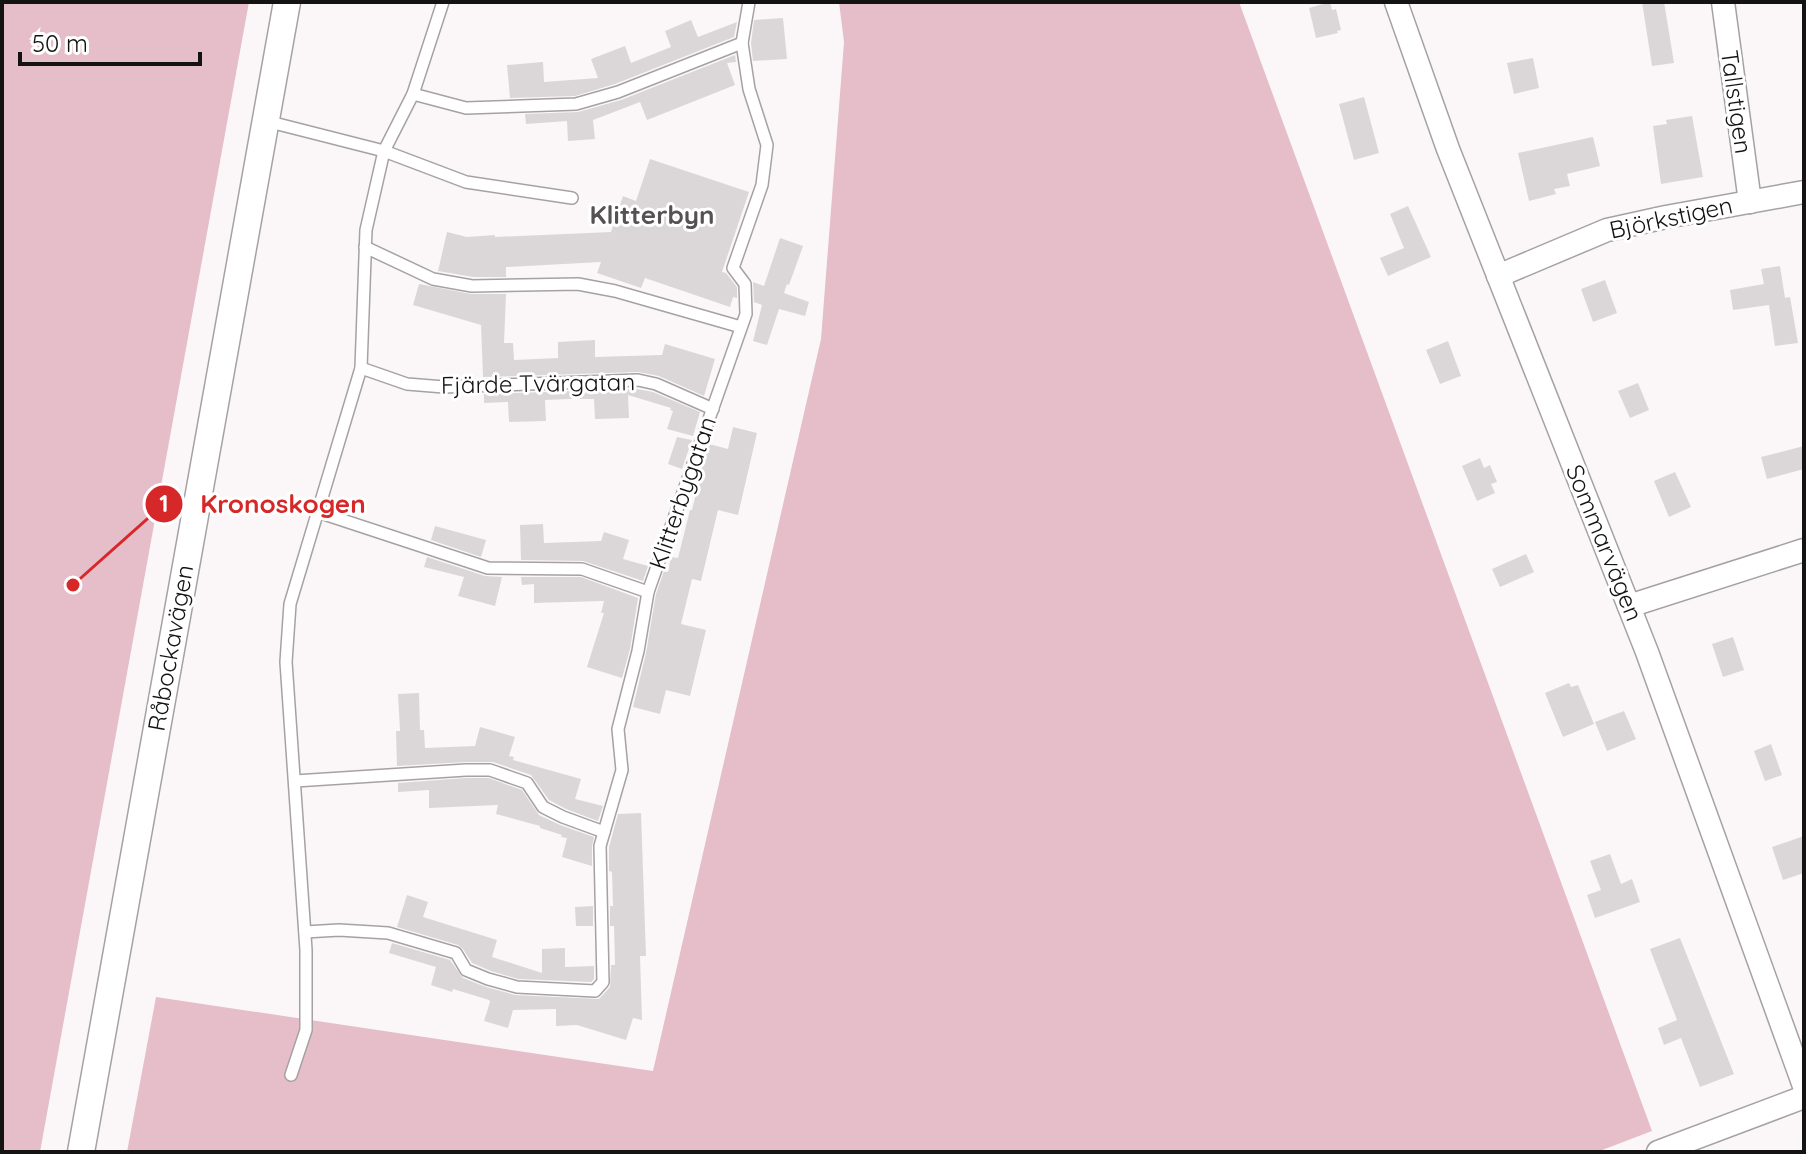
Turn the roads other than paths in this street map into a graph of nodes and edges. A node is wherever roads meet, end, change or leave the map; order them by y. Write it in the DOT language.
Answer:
graph roads {
  1 [pos="287,2"];
  2 [pos="443,2"];
  3 [pos="749,2"];
  4 [pos="1396,2"];
  5 [pos="1723,2"];
  6 [pos="742,43"];
  7 [pos="413,94"];
  8 [pos="266,120"];
  9 [pos="384,151"];
  10 [pos="1804,192"];
  11 [pos="572,198"];
  12 [pos="1750,202"];
  13 [pos="365,247"];
  14 [pos="1498,276"];
  15 [pos="741,327"];
  16 [pos="361,368"];
  17 [pos="713,409"];
  18 [pos="318,512"];
  19 [pos="1804,550"];
  20 [pos="648,592"];
  21 [pos="1629,606"];
  22 [pos="295,781"];
  23 [pos="604,832"];
  24 [pos="305,932"];
  25 [pos="291,1075"];
  26 [pos="1804,1086"];
  27 [pos="1804,1097"];
  28 [pos="81,1152"];
  29 [pos="1658,1152"];
  1 -- 8 [label="street, Råbockavägen"];
  2 -- 7 [label="lane"];
  3 -- 6 [label="lane, Klitterbygatan"];
  4 -- 14 [label="street, Sommarvägen"];
  5 -- 12 [label="street, Tallstigen"];
  6 -- 7 [label="lane"];
  6 -- 15 [label="lane, Klitterbygatan"];
  7 -- 9 [label="lane"];
  8 -- 9 [label="lane"];
  8 -- 28 [label="street, Råbockavägen"];
  9 -- 11 [label="lane"];
  9 -- 13 [label="lane"];
  10 -- 12 [label="street, Björkstigen"];
  12 -- 14 [label="street, Björkstigen"];
  13 -- 15 [label="lane"];
  13 -- 16 [label="lane"];
  14 -- 21 [label="street, Sommarvägen"];
  15 -- 17 [label="lane, Klitterbygatan"];
  16 -- 17 [label="lane, Fjärde Tvärgatan"];
  16 -- 18 [label="lane"];
  17 -- 20 [label="lane, Klitterbygatan"];
  18 -- 20 [label="lane"];
  18 -- 22 [label="lane"];
  19 -- 21 [label="street"];
  20 -- 23 [label="lane, Klitterbygatan"];
  21 -- 26 [label="street, Sommarvägen"];
  22 -- 23 [label="lane"];
  22 -- 24 [label="lane"];
  23 -- 24 [label="lane, Klitterbygatan"];
  24 -- 25 [label="lane"];
  27 -- 29 [label="street"];
}
